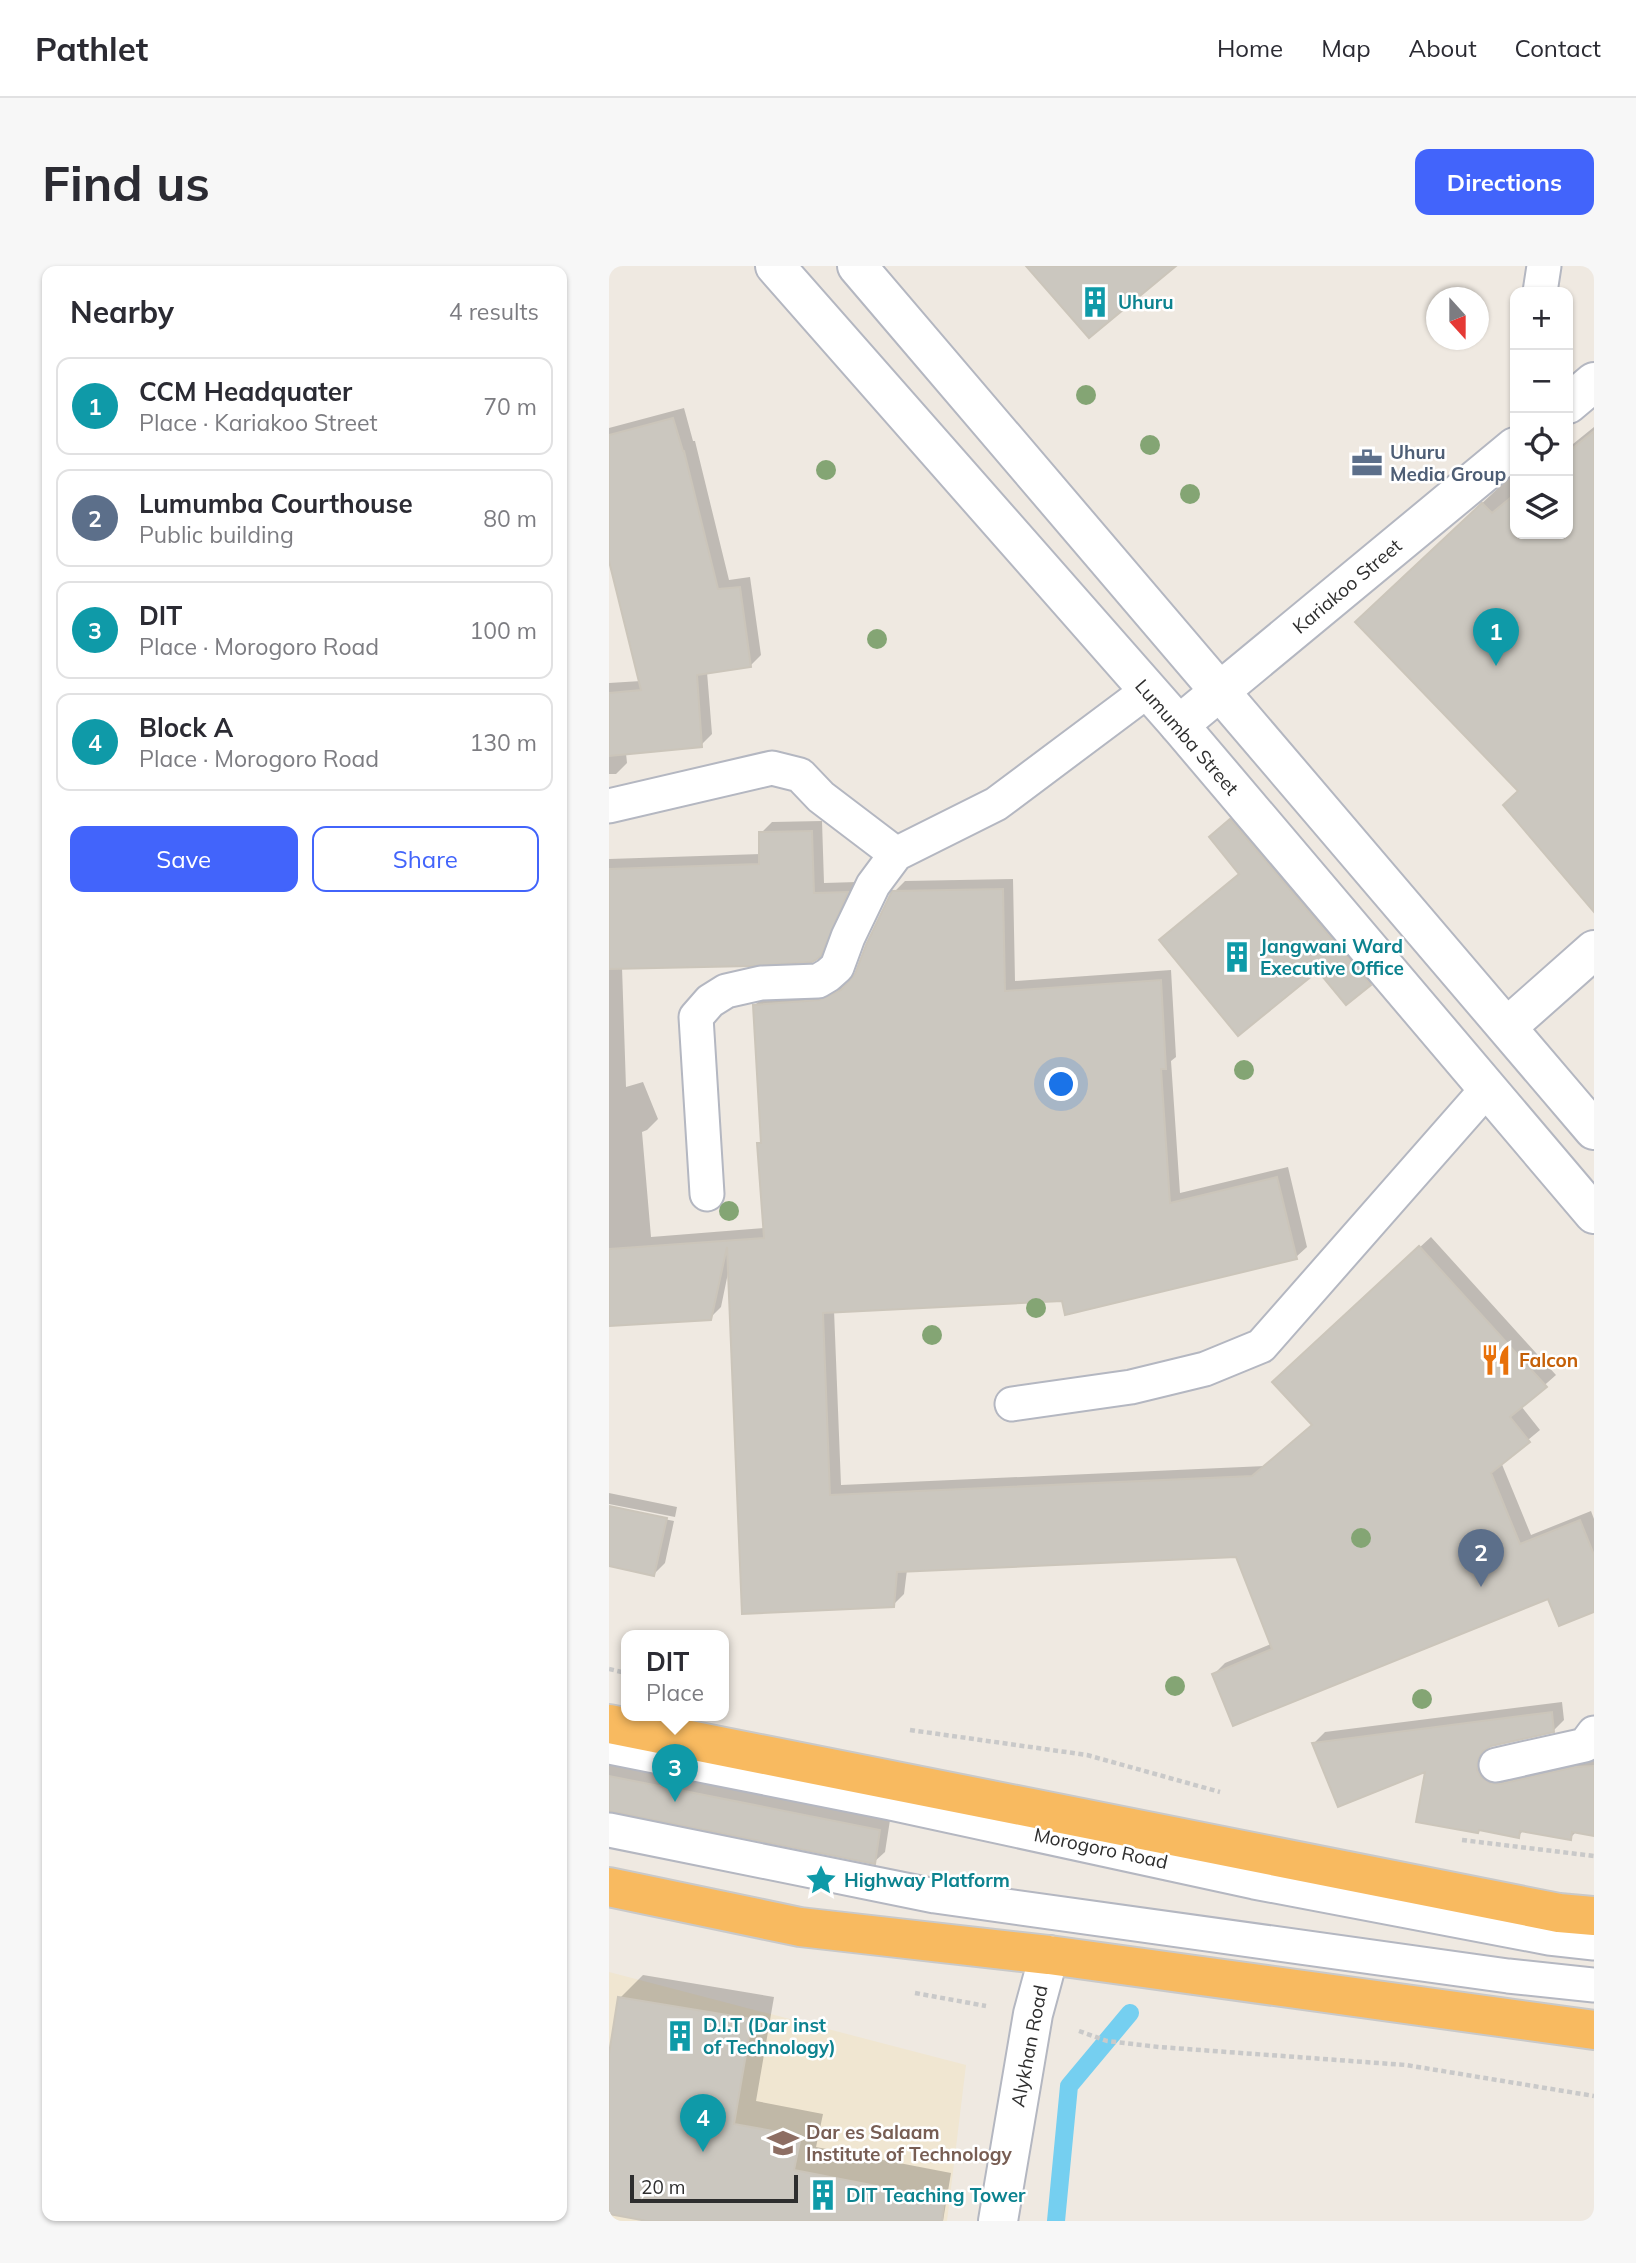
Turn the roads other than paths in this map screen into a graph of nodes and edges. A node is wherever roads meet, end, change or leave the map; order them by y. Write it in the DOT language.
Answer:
graph roads {
  1 [pos="775,266"];
  2 [pos="857,266"];
  3 [pos="1544,266"];
  4 [pos="1541,287"];
  5 [pos="1510,451"];
  6 [pos="1147,691"];
  7 [pos="1220,691"];
  8 [pos="1179,725"];
  9 [pos="609,806"];
  10 [pos="896,854"];
  11 [pos="1594,950"];
  12 [pos="1507,1027"];
  13 [pos="1487,1089"];
  14 [pos="1594,1130"];
  15 [pos="707,1194"];
  16 [pos="1594,1214"];
  17 [pos="1011,1404"];
  18 [pos="609,1724"];
  19 [pos="1594,1733"];
  20 [pos="609,1747"];
  21 [pos="1496,1765"];
  22 [pos="609,1830"];
  23 [pos="609,1887"];
  24 [pos="1594,1916"];
  25 [pos="1594,1943"];
  26 [pos="1049,1955"];
  27 [pos="1594,1985"];
  28 [pos="1594,2030"];
  29 [pos="998,2221"];
  1 -- 6 [label="main road, Lumumba Street"];
  2 -- 7 [label="main road"];
  3 -- 4 [label="lane"];
  5 -- 7 [label="main road, Kariakoo Street"];
  6 -- 8 [label="main road, Lumumba Street"];
  6 -- 10 [label="lane"];
  7 -- 8 [label="main road, Kariakoo Street"];
  7 -- 12 [label="main road"];
  8 -- 13 [label="main road, Lumumba Street"];
  9 -- 10 [label="lane"];
  10 -- 15 [label="lane"];
  11 -- 12 [label="main road"];
  12 -- 14 [label="main road"];
  13 -- 16 [label="main road, Lumumba Street"];
  13 -- 17 [label="lane"];
  18 -- 24 [label="highway, Morogoro Road"];
  19 -- 21 [label="lane"];
  20 -- 25 [label="lane, Morogoro Road"];
  22 -- 27 [label="lane"];
  23 -- 26 [label="highway"];
  26 -- 28 [label="highway"];
  26 -- 29 [label="main road, Alykhan Road"];
}
